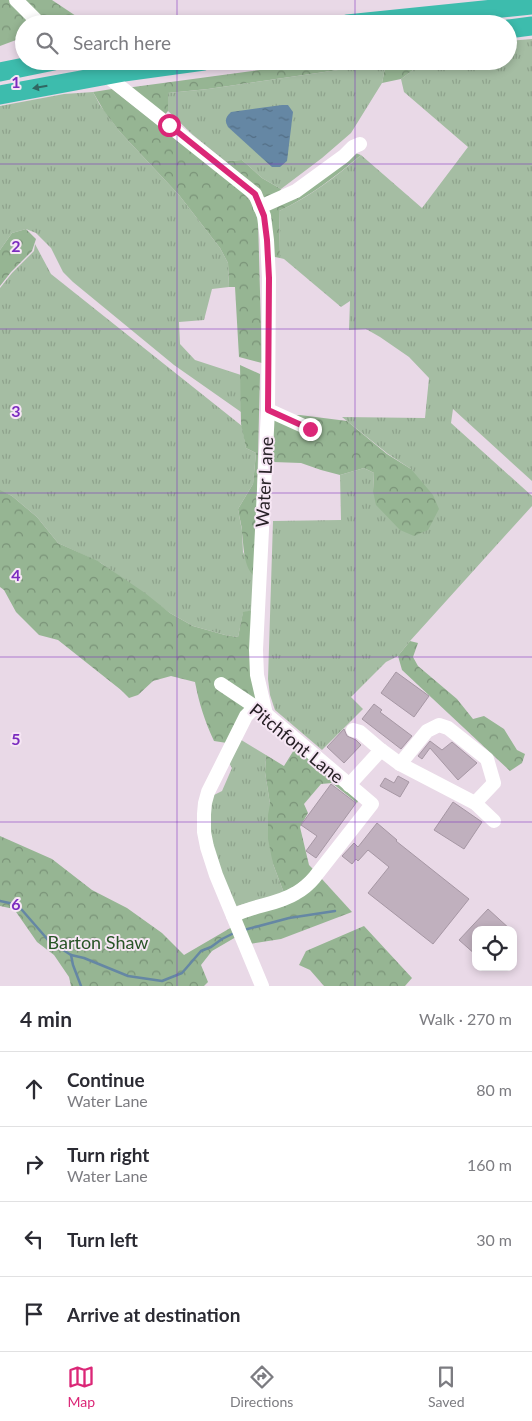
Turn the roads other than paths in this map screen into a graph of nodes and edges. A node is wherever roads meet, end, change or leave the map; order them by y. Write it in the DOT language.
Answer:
graph roads {
  1 [pos="16,0"];
  2 [pos="532,5"];
  3 [pos="31,15"];
  4 [pos="435,15"];
  5 [pos="532,26"];
  6 [pos="517,28"];
  7 [pos="15,69"];
  8 [pos="99,70"];
  9 [pos="139,70"];
  10 [pos="0,72"];
  11 [pos="0,94"];
  12 [pos="360,144"];
  13 [pos="260,207"];
  14 [pos="268,410"];
  15 [pos="310,429"];
  16 [pos="221,684"];
  17 [pos="261,711"];
  18 [pos="353,730"];
  19 [pos="381,750"];
  20 [pos="400,764"];
  21 [pos="349,785"];
  22 [pos="475,803"];
  23 [pos="494,821"];
  24 [pos="232,916"];
  25 [pos="262,986"];
  1 -- 3 [label="lane"];
  2 -- 4 [label="highway"];
  5 -- 6 [label="highway"];
  7 -- 10 [label="highway"];
  8 -- 13 [label="lane, Water Lane"];
  9 -- 11 [label="highway, one-way"];
  12 -- 13 [label="lane"];
  13 -- 14 [label="lane, Water Lane"];
  14 -- 15 [label="lane"];
  14 -- 17 [label="lane, Water Lane"];
  16 -- 17 [label="lane, Pitchfont Lane"];
  17 -- 21 [label="lane, Pitchfont Lane"];
  17 -- 24 [label="lane"];
  18 -- 19 [label="lane"];
  19 -- 20 [label="lane"];
  19 -- 21 [label="lane"];
  20 -- 22 [label="lane"];
  20 -- 22 [label="lane"];
  21 -- 24 [label="lane, Pitchfont Lane"];
  22 -- 23 [label="lane"];
  24 -- 25 [label="lane"];
}
